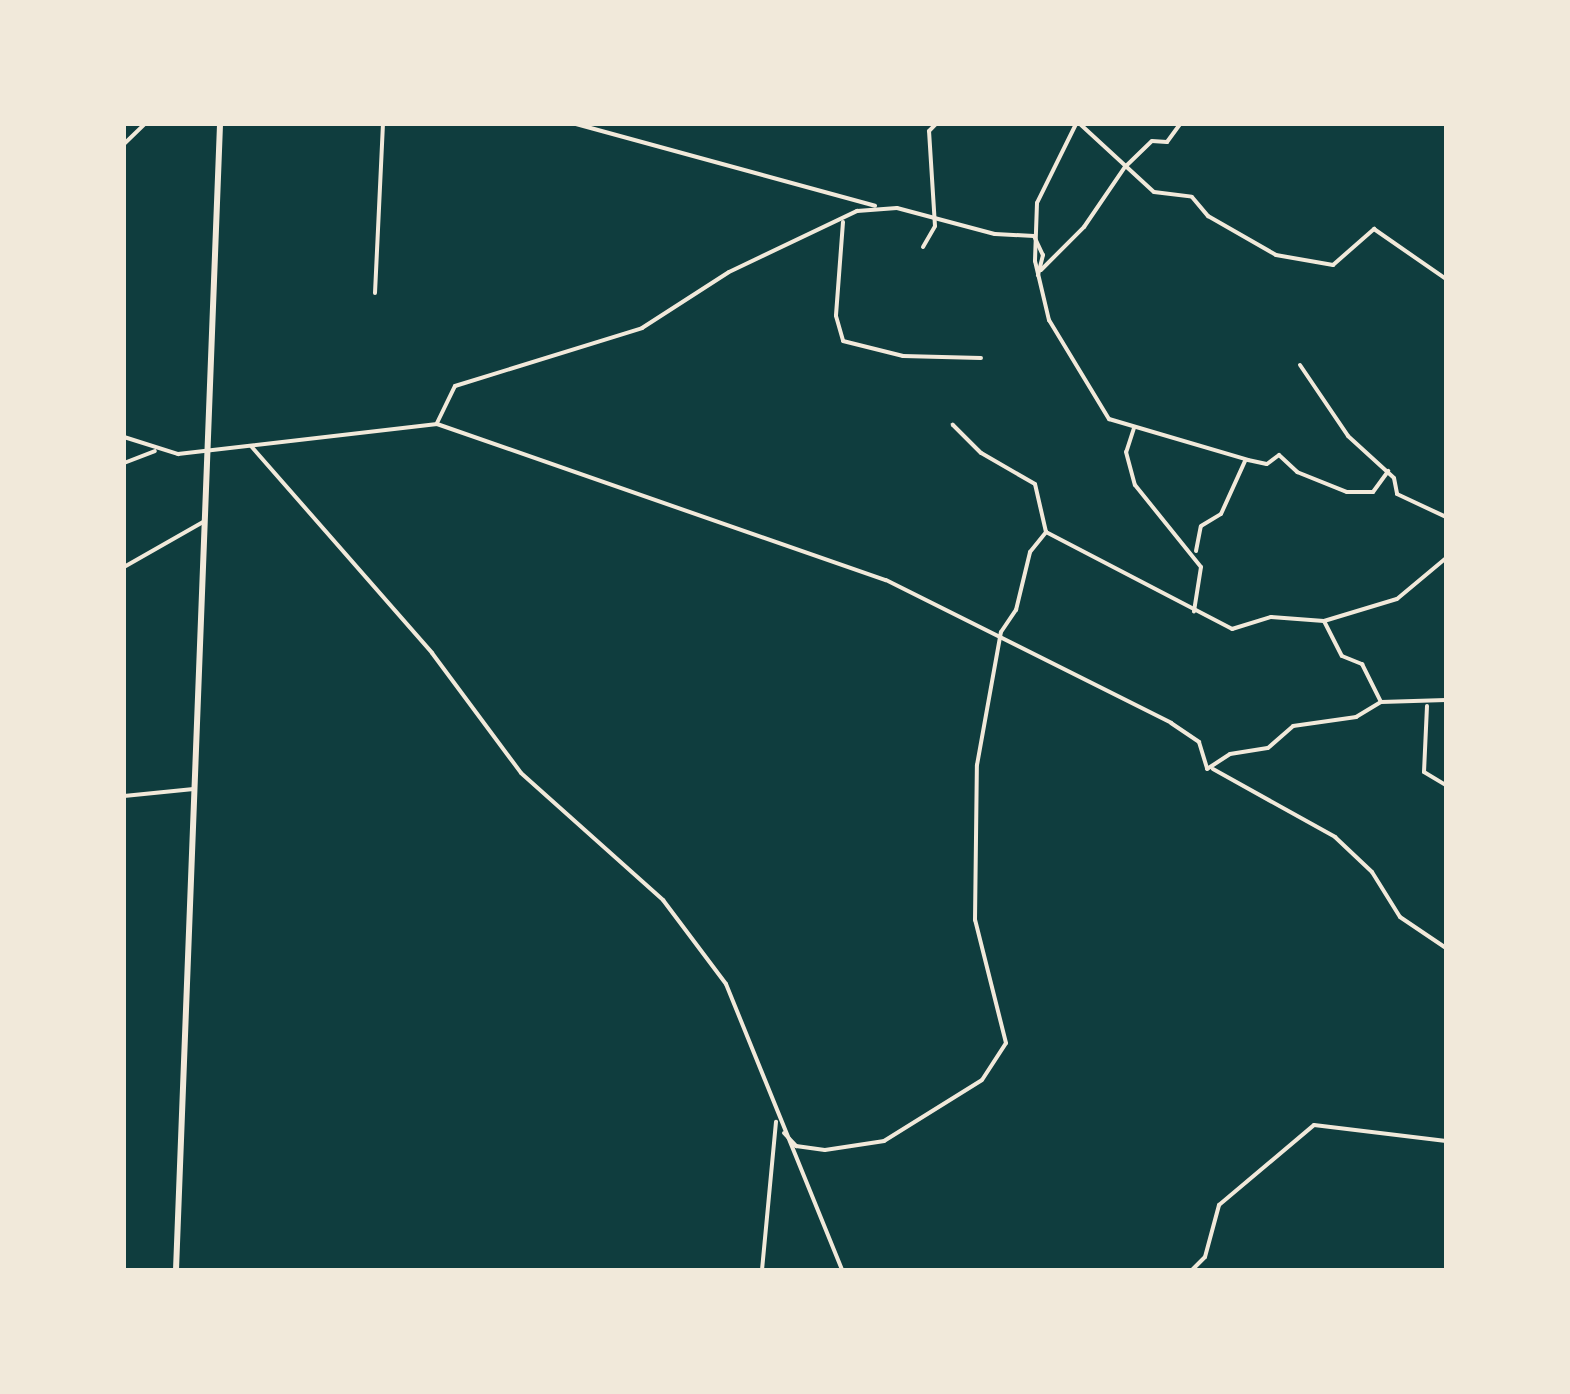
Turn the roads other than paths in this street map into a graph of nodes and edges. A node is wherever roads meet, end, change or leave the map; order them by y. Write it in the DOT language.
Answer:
graph roads {
  1 [pos="145,124"];
  2 [pos="220,124"];
  3 [pos="383,124"];
  4 [pos="576,124"];
  5 [pos="924,124"];
  6 [pos="936,124"];
  7 [pos="1078,124"];
  8 [pos="1180,124"];
  9 [pos="929,131"];
  10 [pos="124,144"];
  11 [pos="1125,167"];
  12 [pos="881,207"];
  13 [pos="935,218"];
  14 [pos="843,221"];
  15 [pos="1034,236"];
  16 [pos="923,247"];
  17 [pos="1038,275"];
  18 [pos="1446,279"];
  19 [pos="375,293"];
  20 [pos="981,358"];
  21 [pos="1300,365"];
  22 [pos="437,424"];
  23 [pos="953,425"];
  24 [pos="1134,428"];
  25 [pos="124,437"];
  26 [pos="251,446"];
  27 [pos="204,449"];
  28 [pos="159,450"];
  29 [pos="1248,460"];
  30 [pos="124,463"];
  31 [pos="1388,471"];
  32 [pos="1446,517"];
  33 [pos="203,522"];
  34 [pos="1046,532"];
  35 [pos="1195,552"];
  36 [pos="1446,558"];
  37 [pos="124,567"];
  38 [pos="1194,611"];
  39 [pos="1324,621"];
  40 [pos="1001,632"];
  41 [pos="1446,700"];
  42 [pos="1381,702"];
  43 [pos="1427,706"];
  44 [pos="1213,769"];
  45 [pos="1446,785"];
  46 [pos="196,789"];
  47 [pos="124,796"];
  48 [pos="1446,948"];
  49 [pos="774,1111"];
  50 [pos="781,1130"];
  51 [pos="1446,1141"];
  52 [pos="176,1270"];
  53 [pos="762,1270"];
  54 [pos="842,1270"];
  55 [pos="1192,1270"];
  1 -- 10 [label="street"];
  2 -- 27 [label="main road"];
  3 -- 19 [label="street"];
  4 -- 12 [label="street"];
  5 -- 9 [label="street"];
  6 -- 9 [label="street"];
  7 -- 11 [label="street"];
  7 -- 15 [label="street"];
  8 -- 11 [label="street"];
  9 -- 13 [label="street"];
  11 -- 17 [label="street"];
  11 -- 18 [label="street"];
  12 -- 13 [label="street"];
  12 -- 14 [label="street"];
  13 -- 15 [label="street"];
  13 -- 16 [label="street"];
  14 -- 20 [label="street"];
  14 -- 22 [label="street"];
  15 -- 17 [label="street"];
  15 -- 17 [label="street"];
  17 -- 24 [label="street"];
  21 -- 31 [label="street"];
  22 -- 26 [label="street"];
  22 -- 40 [label="street"];
  23 -- 34 [label="street"];
  24 -- 29 [label="street"];
  24 -- 35 [label="street"];
  25 -- 28 [label="street"];
  26 -- 27 [label="street"];
  26 -- 49 [label="street"];
  27 -- 28 [label="street"];
  27 -- 33 [label="main road"];
  28 -- 30 [label="street"];
  29 -- 31 [label="street"];
  29 -- 35 [label="street"];
  31 -- 32 [label="street"];
  33 -- 37 [label="street"];
  33 -- 46 [label="main road"];
  34 -- 38 [label="street"];
  34 -- 40 [label="street"];
  35 -- 38 [label="street"];
  36 -- 39 [label="street"];
  38 -- 39 [label="street"];
  39 -- 42 [label="street"];
  40 -- 44 [label="street"];
  40 -- 50 [label="street"];
  41 -- 43 [label="street"];
  42 -- 43 [label="street"];
  42 -- 44 [label="street"];
  43 -- 45 [label="street"];
  44 -- 48 [label="street"];
  46 -- 47 [label="street"];
  46 -- 52 [label="main road"];
  49 -- 50 [label="street"];
  49 -- 53 [label="street"];
  50 -- 54 [label="street"];
  51 -- 55 [label="street"];
}
